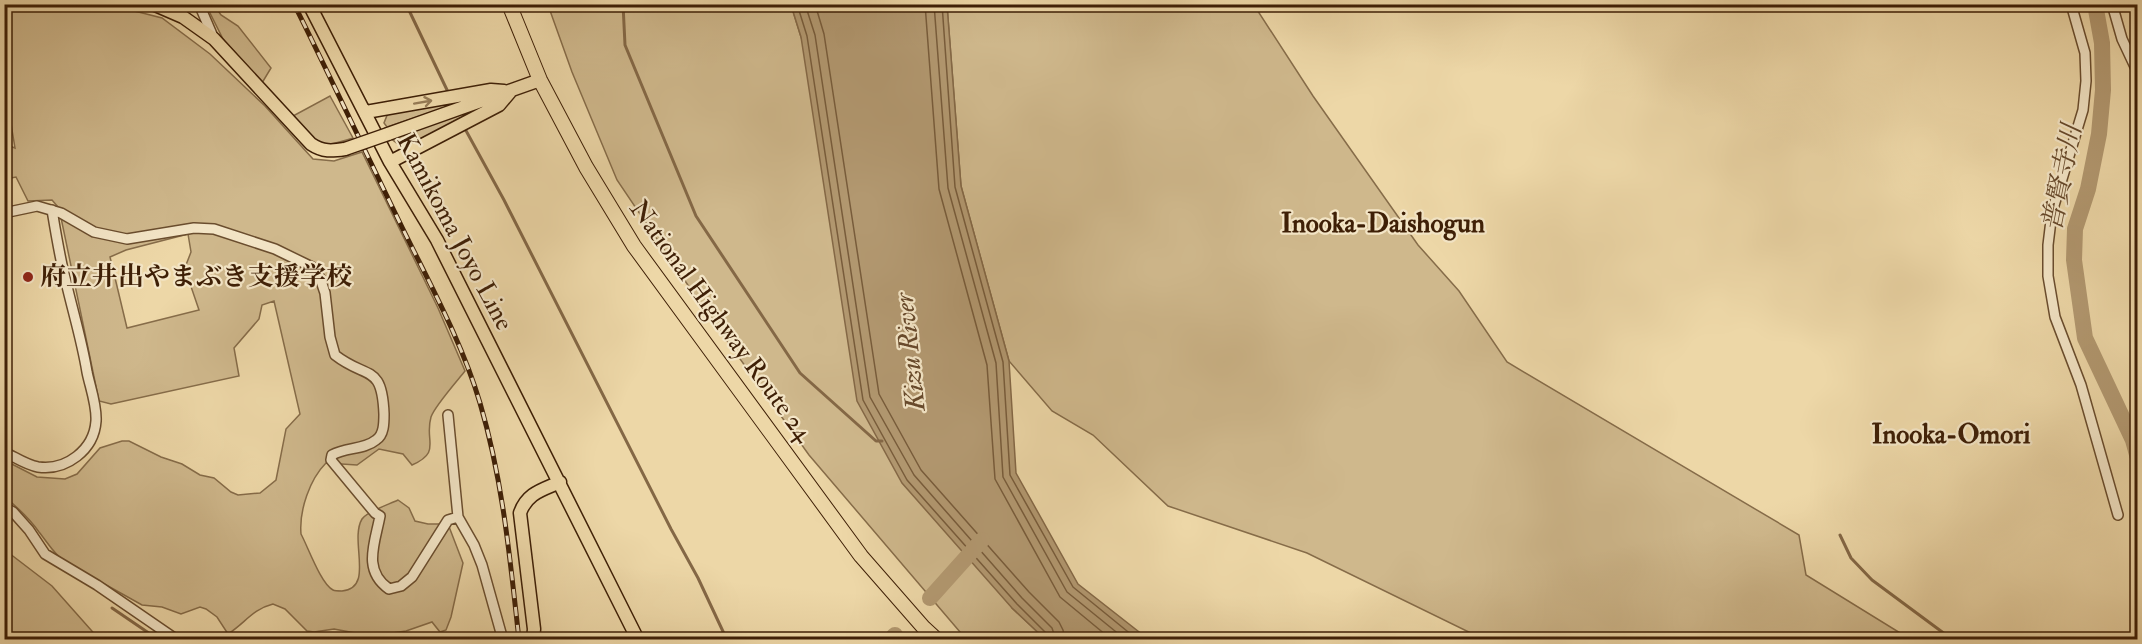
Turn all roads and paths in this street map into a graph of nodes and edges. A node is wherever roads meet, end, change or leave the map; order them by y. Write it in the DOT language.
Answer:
graph roads {
  1 [pos="153,4"];
  2 [pos="199,4"];
  3 [pos="309,4"];
  4 [pos="509,4"];
  5 [pos="2071,4"];
  6 [pos="2112,4"];
  7 [pos="214,39"];
  8 [pos="2138,73"];
  9 [pos="540,80"];
  10 [pos="511,92"];
  11 [pos="366,111"];
  12 [pos="390,162"];
  13 [pos="52,210"];
  14 [pos="4,213"];
  15 [pos="448,416"];
  16 [pos="4,452"];
  17 [pos="560,482"];
  18 [pos="4,507"];
  19 [pos="2118,515"];
  20 [pos="458,517"];
  21 [pos="177,639"];
  22 [pos="332,639"];
  23 [pos="357,639"];
  24 [pos="503,639"];
  25 [pos="533,639"];
  26 [pos="638,639"];
  27 [pos="936,639"];
  1 -- 7 [label="main road"];
  2 -- 7 [label="street"];
  3 -- 11 [label="main road, Kamikoma Joyo Line"];
  4 -- 9 [label="highway, National Highway Route 24"];
  5 -- 19 [label="street"];
  6 -- 8 [label="street"];
  7 -- 10 [label="main road, bridge"];
  9 -- 10 [label="main road"];
  9 -- 27 [label="highway, National Highway Route 24"];
  11 -- 10 [label="main road, one-way"];
  10 -- 12 [label="main road"];
  11 -- 12 [label="main road, Kamikoma Joyo Line"];
  12 -- 17 [label="main road, Kamikoma Joyo Line"];
  13 -- 14 [label="street"];
  13 -- 16 [label="street"];
  13 -- 20 [label="street"];
  15 -- 20 [label="street"];
  17 -- 25 [label="main road"];
  17 -- 26 [label="main road, Kamikoma Joyo Line"];
  18 -- 21 [label="street"];
  20 -- 24 [label="street"];
  22 -- 23 [label="street"];
}
